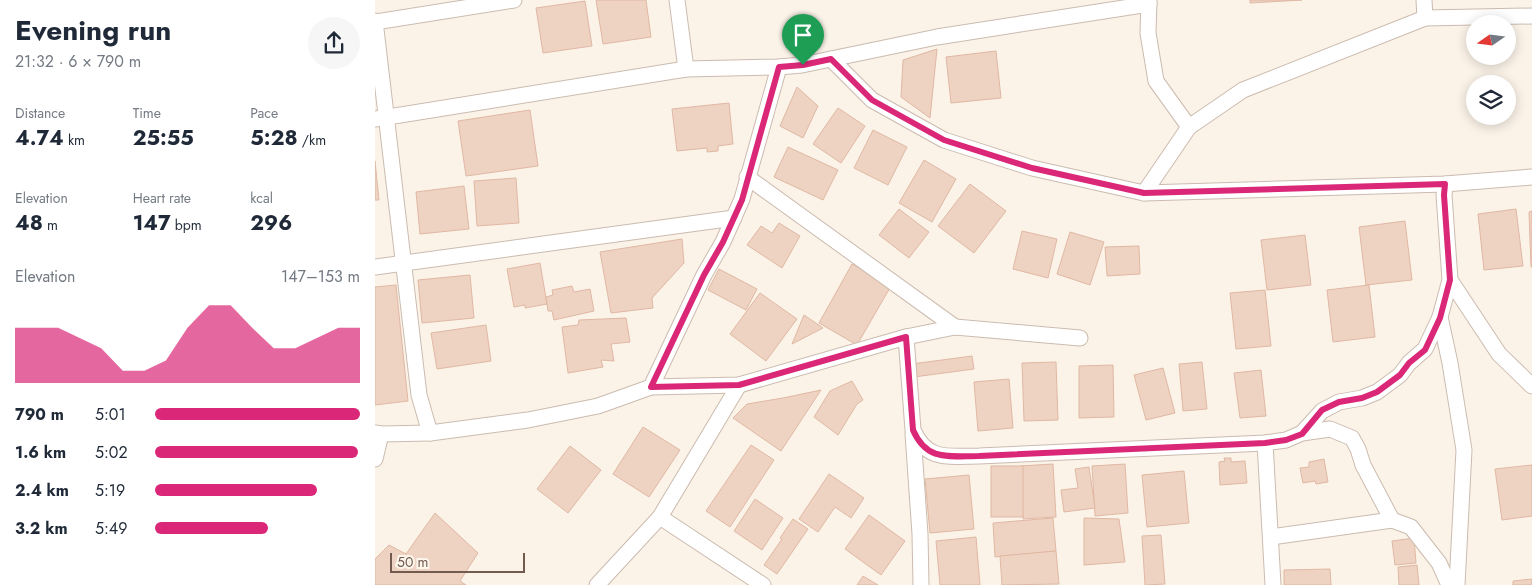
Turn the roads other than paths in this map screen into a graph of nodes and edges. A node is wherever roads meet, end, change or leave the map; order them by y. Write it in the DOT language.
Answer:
graph roads {
  1 [pos="514,0"];
  2 [pos="677,0"];
  3 [pos="1424,0"];
  4 [pos="1149,2"];
  5 [pos="1532,16"];
  6 [pos="1425,18"];
  7 [pos="375,21"];
  8 [pos="831,59"];
  9 [pos="779,67"];
  10 [pos="686,69"];
  11 [pos="381,119"];
  12 [pos="1189,127"];
  13 [pos="1532,177"];
  14 [pos="747,178"];
  15 [pos="1445,184"];
  16 [pos="1144,193"];
  17 [pos="734,218"];
  18 [pos="403,264"];
  19 [pos="375,267"];
  20 [pos="1450,280"];
  21 [pos="1440,318"];
  22 [pos="955,327"];
  23 [pos="906,337"];
  24 [pos="1080,338"];
  25 [pos="739,385"];
  26 [pos="1532,386"];
  27 [pos="651,387"];
  28 [pos="913,430"];
  29 [pos="430,433"];
  30 [pos="378,434"];
  31 [pos="1302,434"];
  32 [pos="1265,443"];
  33 [pos="375,458"];
  34 [pos="660,517"];
  35 [pos="1392,520"];
  36 [pos="1271,537"];
  37 [pos="597,585"];
  38 [pos="763,585"];
  39 [pos="921,585"];
  40 [pos="1273,585"];
  41 [pos="1449,585"];
  42 [pos="1457,585"];
  1 -- 7 [label="street"];
  2 -- 10 [label="street"];
  3 -- 6 [label="street"];
  4 -- 8 [label="street"];
  4 -- 12 [label="street"];
  5 -- 6 [label="street"];
  6 -- 12 [label="street"];
  7 -- 11 [label="street"];
  8 -- 9 [label="street"];
  8 -- 16 [label="street"];
  9 -- 10 [label="street"];
  9 -- 14 [label="street"];
  10 -- 11 [label="street"];
  11 -- 18 [label="street"];
  12 -- 16 [label="street"];
  13 -- 15 [label="street"];
  14 -- 17 [label="street"];
  14 -- 22 [label="street"];
  15 -- 16 [label="street"];
  15 -- 20 [label="street"];
  17 -- 18 [label="street"];
  17 -- 27 [label="street"];
  18 -- 19 [label="street"];
  18 -- 29 [label="street"];
  20 -- 21 [label="street"];
  20 -- 26 [label="street"];
  21 -- 31 [label="street"];
  21 -- 42 [label="street"];
  22 -- 23 [label="street"];
  22 -- 24 [label="street"];
  23 -- 25 [label="street"];
  23 -- 28 [label="street"];
  25 -- 27 [label="street"];
  25 -- 34 [label="street"];
  27 -- 29 [label="street"];
  28 -- 32 [label="street"];
  28 -- 39 [label="street"];
  29 -- 30 [label="street"];
  30 -- 33 [label="street"];
  31 -- 32 [label="street"];
  31 -- 35 [label="street"];
  32 -- 36 [label="street"];
  34 -- 37 [label="street"];
  34 -- 38 [label="street"];
  35 -- 36 [label="street"];
  35 -- 41 [label="street"];
  36 -- 40 [label="street"];
}
